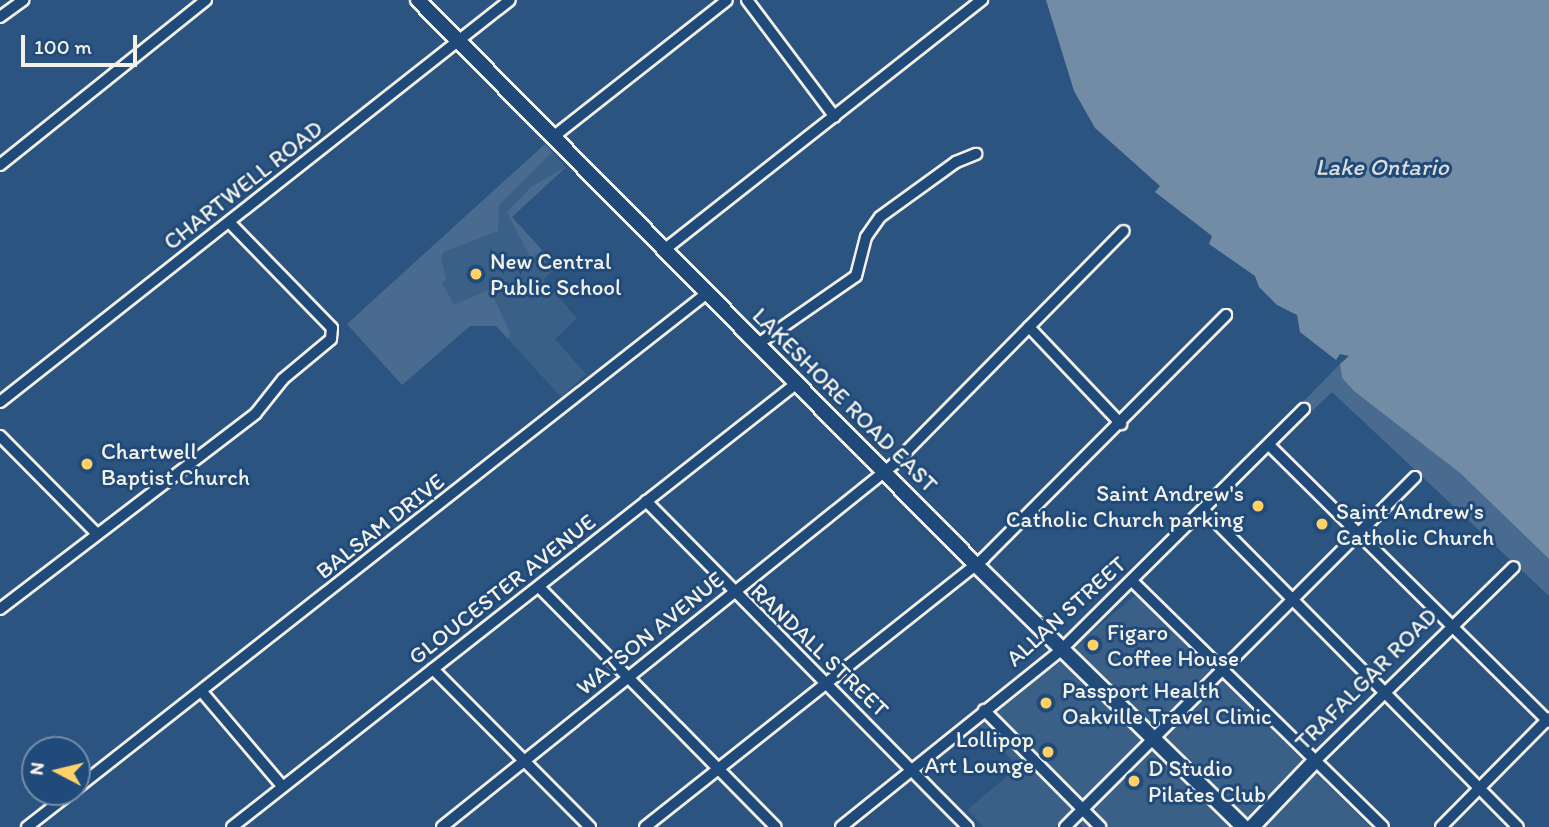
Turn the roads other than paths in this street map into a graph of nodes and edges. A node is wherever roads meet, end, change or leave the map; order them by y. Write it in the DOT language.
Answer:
graph roads {
  1 [pos="23,0"];
  2 [pos="206,0"];
  3 [pos="418,0"];
  4 [pos="510,0"];
  5 [pos="727,0"];
  6 [pos="747,0"];
  7 [pos="982,0"];
  8 [pos="0,17"];
  9 [pos="460,42"];
  10 [pos="835,117"];
  11 [pos="553,137"];
  12 [pos="976,155"];
  13 [pos="0,165"];
  14 [pos="230,223"];
  15 [pos="1124,231"];
  16 [pos="664,250"];
  17 [pos="706,294"];
  18 [pos="1226,315"];
  19 [pos="1029,327"];
  20 [pos="758,344"];
  21 [pos="797,383"];
  22 [pos="0,402"];
  23 [pos="1304,409"];
  24 [pos="1121,424"];
  25 [pos="0,436"];
  26 [pos="1270,446"];
  27 [pos="885,471"];
  28 [pos="1415,477"];
  29 [pos="646,501"];
  30 [pos="1204,510"];
  31 [pos="1359,531"];
  32 [pos="97,534"];
  33 [pos="976,565"];
  34 [pos="1514,566"];
  35 [pos="1132,581"];
  36 [pos="539,587"];
  37 [pos="733,594"];
  38 [pos="1293,602"];
  39 [pos="0,609"];
  40 [pos="1452,625"];
  41 [pos="1062,649"];
  42 [pos="1223,668"];
  43 [pos="433,669"];
  44 [pos="629,677"];
  45 [pos="827,687"];
  46 [pos="203,693"];
  47 [pos="1384,695"];
  48 [pos="984,710"];
  49 [pos="1548,720"];
  50 [pos="1153,739"];
  51 [pos="524,761"];
  52 [pos="1314,762"];
  53 [pos="719,768"];
  54 [pos="911,769"];
  55 [pos="91,777"];
  56 [pos="283,787"];
  57 [pos="1480,788"];
  58 [pos="54,806"];
  59 [pos="1082,810"];
  60 [pos="27,827"];
  61 [pos="234,827"];
  62 [pos="442,827"];
  63 [pos="590,827"];
  64 [pos="645,827"];
  65 [pos="776,827"];
  66 [pos="841,827"];
  67 [pos="967,827"];
  68 [pos="1065,827"];
  69 [pos="1100,827"];
  70 [pos="1244,827"];
  71 [pos="1252,827"];
  72 [pos="1383,827"];
  73 [pos="1441,827"];
  74 [pos="1518,827"];
  1 -- 8 [label="street"];
  2 -- 13 [label="street"];
  3 -- 9 [label="main road, LAKESHORE ROAD EAST"];
  4 -- 9 [label="street, CHARTWELL ROAD"];
  5 -- 11 [label="street"];
  6 -- 10 [label="street"];
  7 -- 10 [label="street"];
  9 -- 11 [label="main road, LAKESHORE ROAD EAST"];
  9 -- 14 [label="street, CHARTWELL ROAD"];
  10 -- 16 [label="street"];
  11 -- 16 [label="main road, LAKESHORE ROAD EAST"];
  12 -- 20 [label="street"];
  14 -- 22 [label="street, CHARTWELL ROAD"];
  14 -- 32 [label="street"];
  15 -- 19 [label="street, WATSON AVENUE"];
  16 -- 17 [label="main road, LAKESHORE ROAD EAST"];
  17 -- 20 [label="main road, LAKESHORE ROAD EAST"];
  17 -- 46 [label="street, BALSAM DRIVE"];
  18 -- 24 [label="street"];
  19 -- 24 [label="street"];
  19 -- 27 [label="street, WATSON AVENUE"];
  20 -- 21 [label="main road, LAKESHORE ROAD EAST"];
  21 -- 27 [label="main road, LAKESHORE ROAD EAST"];
  21 -- 29 [label="street, GLOUCESTER AVENUE"];
  23 -- 26 [label="street, ALLAN STREET"];
  24 -- 33 [label="street"];
  25 -- 32 [label="street"];
  26 -- 30 [label="street, ALLAN STREET"];
  26 -- 31 [label="street"];
  27 -- 33 [label="main road, LAKESHORE ROAD EAST"];
  27 -- 37 [label="street, WATSON AVENUE"];
  28 -- 31 [label="street"];
  29 -- 36 [label="street, GLOUCESTER AVENUE"];
  29 -- 37 [label="street, RANDALL STREET"];
  30 -- 35 [label="street, ALLAN STREET"];
  30 -- 38 [label="street"];
  31 -- 38 [label="street"];
  31 -- 40 [label="street"];
  32 -- 39 [label="street"];
  33 -- 41 [label="main road, LAKESHORE ROAD EAST"];
  33 -- 45 [label="street"];
  34 -- 40 [label="street, TRAFALGAR ROAD"];
  35 -- 41 [label="street, ALLAN STREET"];
  35 -- 42 [label="street"];
  36 -- 43 [label="street, GLOUCESTER AVENUE"];
  36 -- 44 [label="street"];
  37 -- 44 [label="street, WATSON AVENUE"];
  37 -- 45 [label="street, RANDALL STREET"];
  38 -- 42 [label="street"];
  38 -- 47 [label="street"];
  40 -- 47 [label="street, TRAFALGAR ROAD"];
  40 -- 49 [label="street"];
  41 -- 48 [label="street, ALLAN STREET"];
  41 -- 50 [label="main road, LAKESHORE ROAD EAST"];
  42 -- 50 [label="street"];
  42 -- 52 [label="street"];
  43 -- 51 [label="street"];
  43 -- 56 [label="street, GLOUCESTER AVENUE"];
  44 -- 51 [label="street, WATSON AVENUE"];
  44 -- 53 [label="street"];
  45 -- 53 [label="street"];
  45 -- 54 [label="street, RANDALL STREET"];
  46 -- 55 [label="street, BALSAM DRIVE"];
  46 -- 56 [label="street"];
  47 -- 52 [label="street, TRAFALGAR ROAD"];
  47 -- 57 [label="street"];
  48 -- 54 [label="street, ALLAN STREET"];
  48 -- 59 [label="street"];
  49 -- 57 [label="street"];
  50 -- 59 [label="street"];
  50 -- 70 [label="main road, LAKESHORE ROAD EAST"];
  51 -- 62 [label="street, WATSON AVENUE"];
  51 -- 63 [label="street"];
  52 -- 71 [label="main road, TRAFALGAR ROAD"];
  52 -- 72 [label="street"];
  53 -- 64 [label="street"];
  53 -- 65 [label="street"];
  54 -- 66 [label="street, ALLAN STREET"];
  54 -- 67 [label="street, RANDALL STREET"];
  56 -- 61 [label="street, GLOUCESTER AVENUE"];
  57 -- 73 [label="street"];
  57 -- 74 [label="street"];
  58 -- 60 [label="street"];
  59 -- 68 [label="street"];
  59 -- 69 [label="street"];
}
